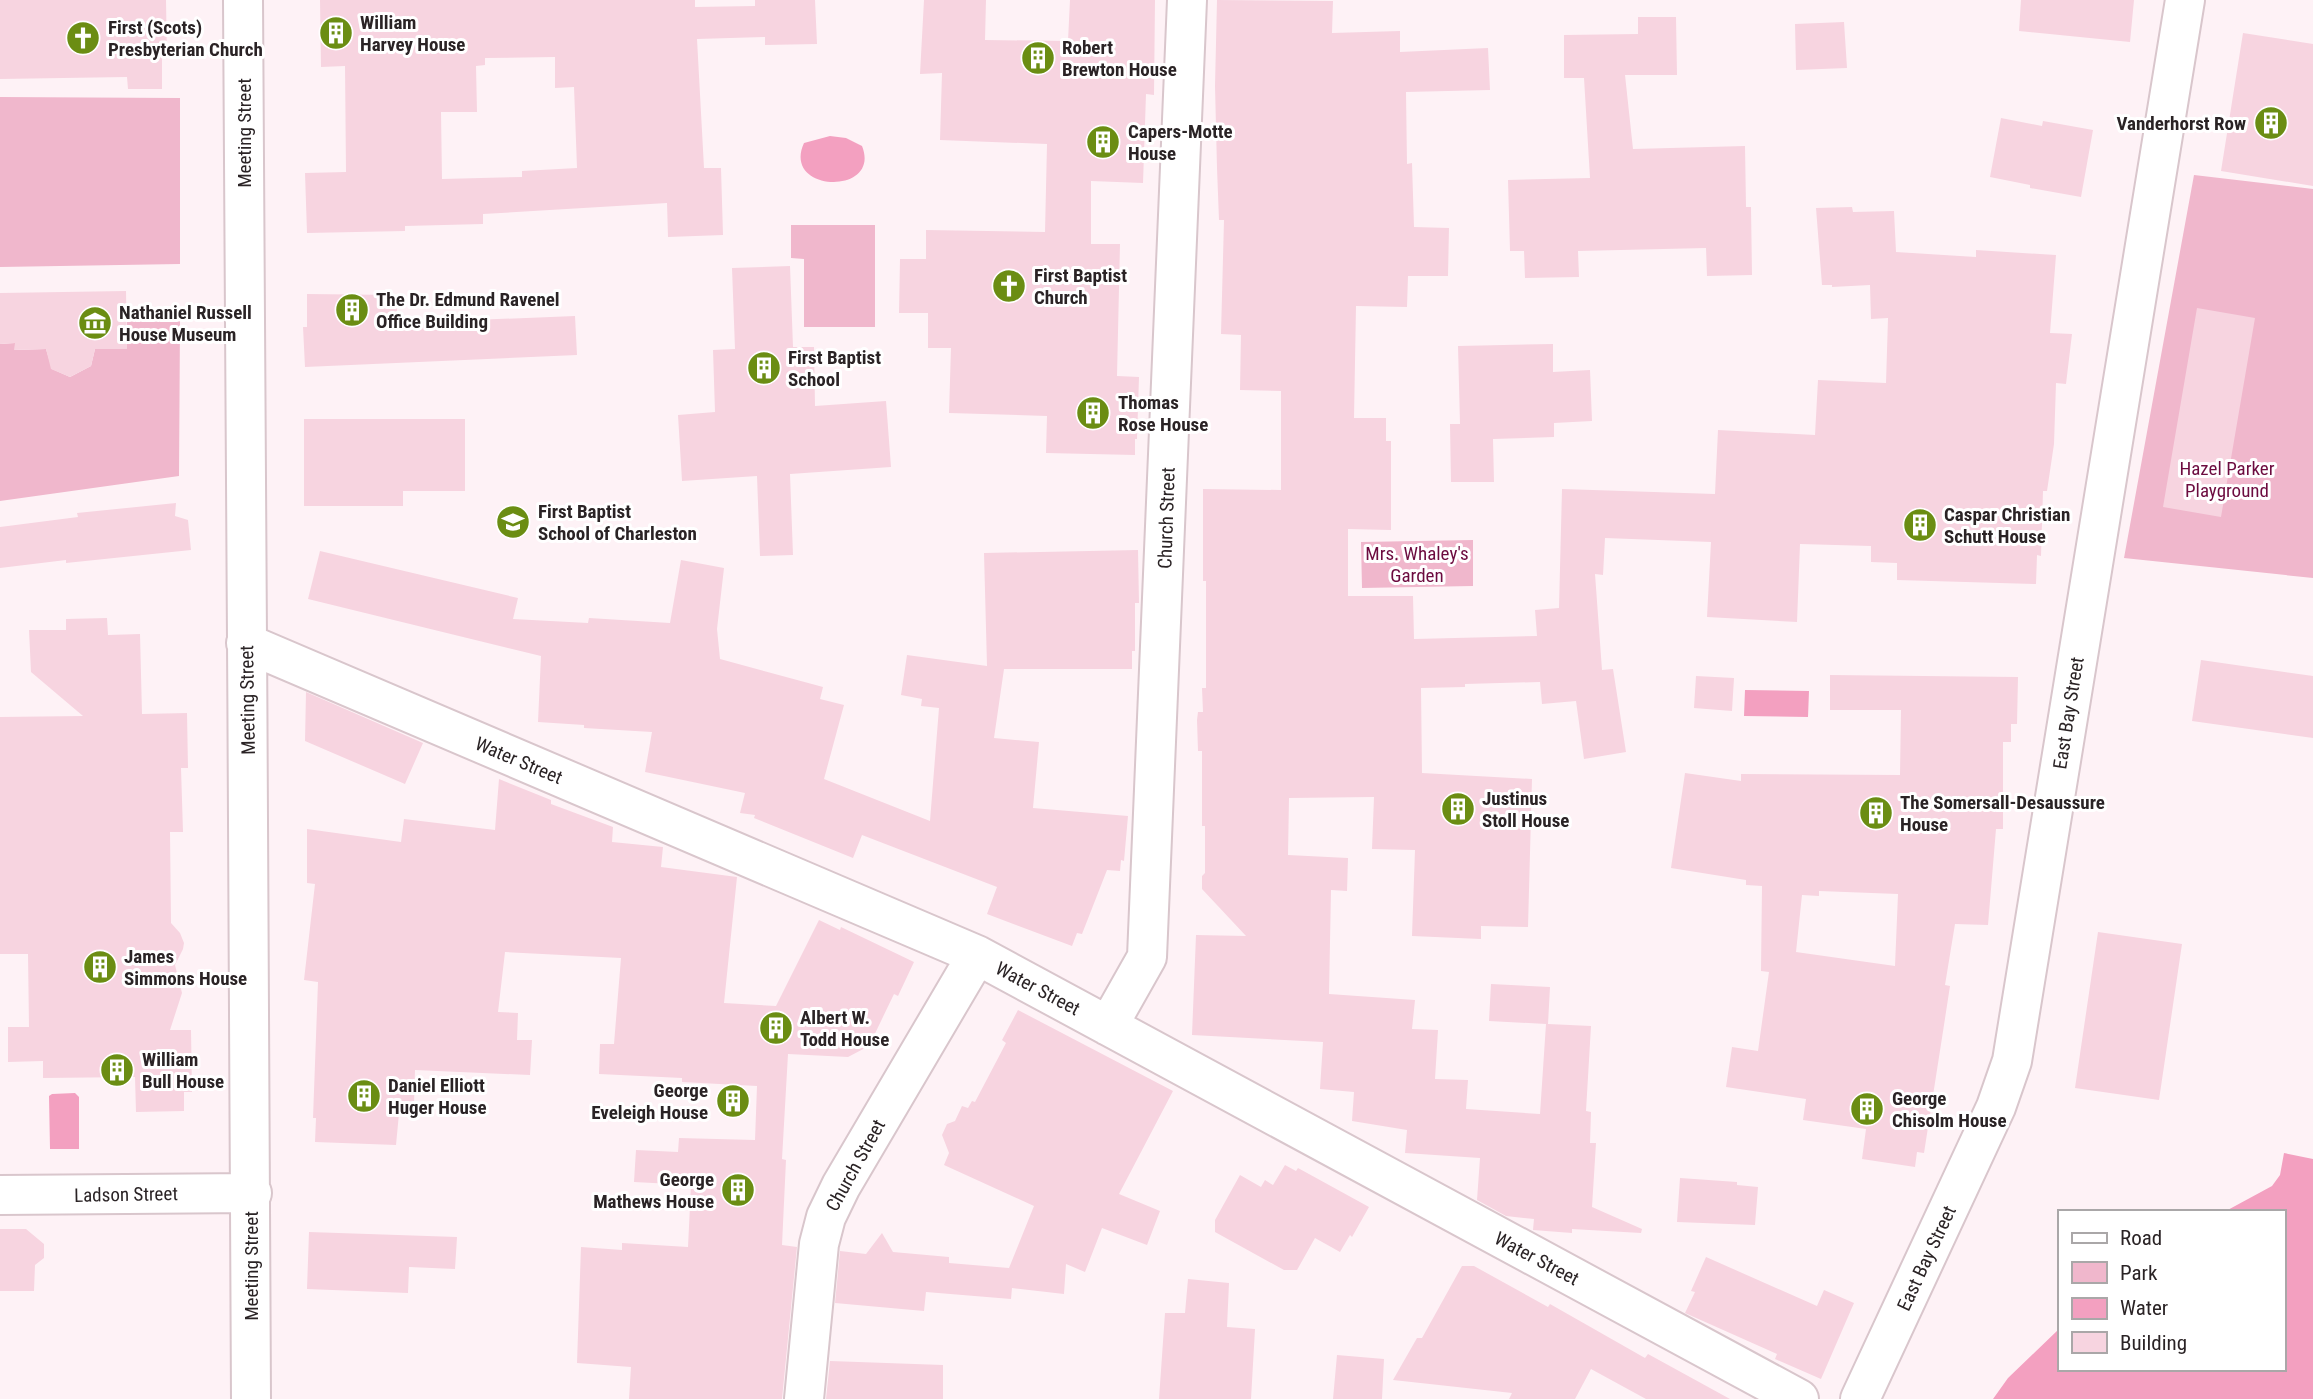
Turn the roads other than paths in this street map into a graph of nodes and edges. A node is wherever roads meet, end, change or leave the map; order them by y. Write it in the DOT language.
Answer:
graph roads {
  1 [pos="243,0"];
  2 [pos="1187,0"];
  3 [pos="2185,0"];
  4 [pos="246,643"];
  5 [pos="977,955"];
  6 [pos="1108,1026"];
  7 [pos="252,1193"];
  8 [pos="0,1195"];
  9 [pos="251,1399"];
  10 [pos="804,1399"];
  11 [pos="1798,1399"];
  12 [pos="1860,1399"];
  1 -- 4 [label="street, Meeting Street"];
  2 -- 6 [label="street, Church Street"];
  3 -- 12 [label="street, East Bay Street"];
  4 -- 5 [label="street, Water Street"];
  4 -- 7 [label="street, Meeting Street"];
  5 -- 6 [label="street, Water Street"];
  5 -- 10 [label="street, Church Street"];
  6 -- 11 [label="street, Water Street"];
  7 -- 8 [label="street, Ladson Street"];
  7 -- 9 [label="street, Meeting Street"];
}
